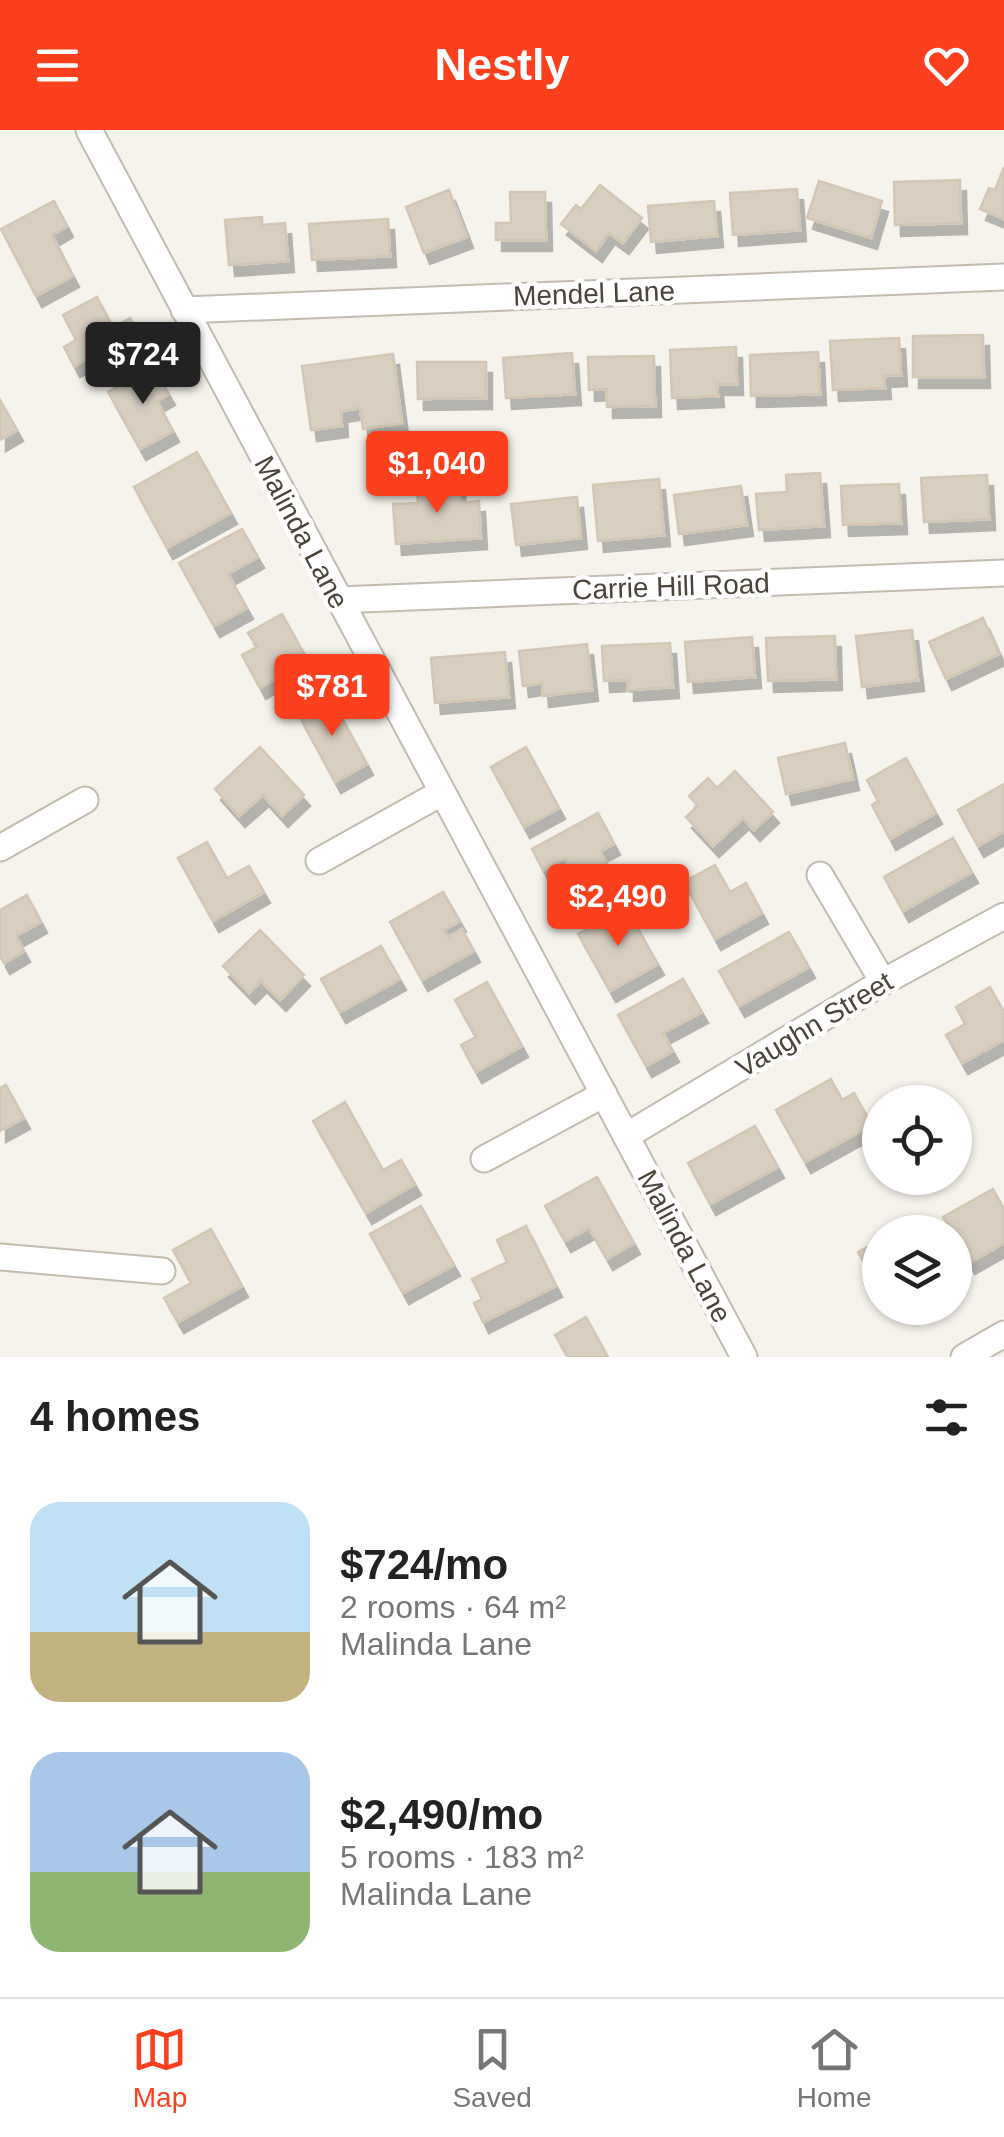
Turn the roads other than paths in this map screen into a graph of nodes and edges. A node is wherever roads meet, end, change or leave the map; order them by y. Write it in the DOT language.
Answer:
graph roads {
  1 [pos="88,130"];
  2 [pos="1004,276"];
  3 [pos="184,310"];
  4 [pos="1004,573"];
  5 [pos="338,600"];
  6 [pos="442,793"];
  7 [pos="84,800"];
  8 [pos="0,848"];
  9 [pos="318,861"];
  10 [pos="820,875"];
  11 [pos="1004,916"];
  12 [pos="883,982"];
  13 [pos="604,1094"];
  14 [pos="626,1136"];
  15 [pos="484,1159"];
  16 [pos="0,1257"];
  17 [pos="162,1271"];
  18 [pos="1004,1334"];
  19 [pos="744,1357"];
  20 [pos="964,1357"];
  1 -- 3 [label="street, Malinda Lane"];
  2 -- 3 [label="street, Mendel Lane"];
  3 -- 5 [label="street, Malinda Lane"];
  4 -- 5 [label="street, Carrie Hill Road"];
  5 -- 6 [label="street, Malinda Lane"];
  6 -- 9 [label="street"];
  6 -- 13 [label="street, Malinda Lane"];
  7 -- 8 [label="street"];
  10 -- 12 [label="street"];
  11 -- 12 [label="street, Vaughn Street"];
  12 -- 14 [label="street, Vaughn Street"];
  13 -- 14 [label="street, Malinda Lane"];
  13 -- 15 [label="street"];
  14 -- 19 [label="street, Malinda Lane"];
  16 -- 17 [label="street"];
  18 -- 20 [label="street"];
}
